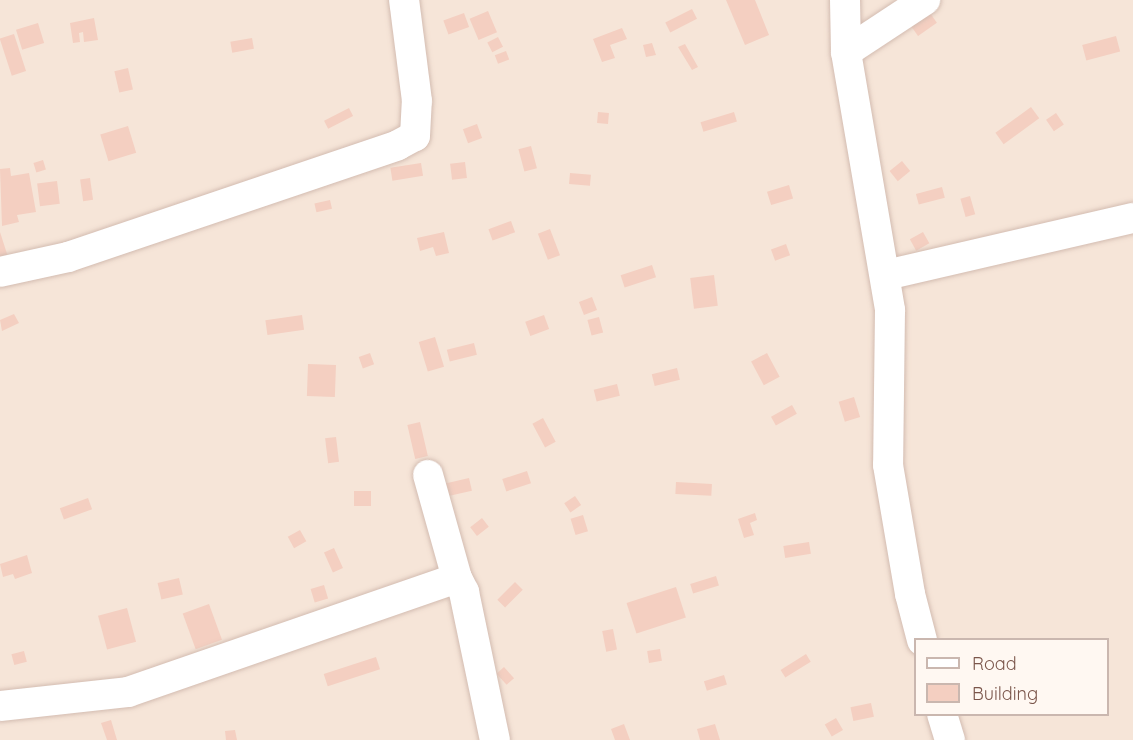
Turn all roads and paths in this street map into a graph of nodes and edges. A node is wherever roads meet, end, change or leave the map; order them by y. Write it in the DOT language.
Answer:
graph roads {
  1 [pos="404,0"];
  2 [pos="845,0"];
  3 [pos="925,0"];
  4 [pos="846,52"];
  5 [pos="1133,218"];
  6 [pos="0,272"];
  7 [pos="886,275"];
  8 [pos="428,475"];
  9 [pos="458,578"];
  10 [pos="922,638"];
  11 [pos="0,706"];
  12 [pos="943,716"];
  13 [pos="495,740"];
  14 [pos="950,740"];
  1 -- 6 [label="street"];
  2 -- 4 [label="street"];
  3 -- 4 [label="street"];
  4 -- 7 [label="street"];
  5 -- 7 [label="street"];
  7 -- 10 [label="street"];
  8 -- 9 [label="street"];
  9 -- 11 [label="street"];
  9 -- 13 [label="street"];
  12 -- 14 [label="street"];
}
